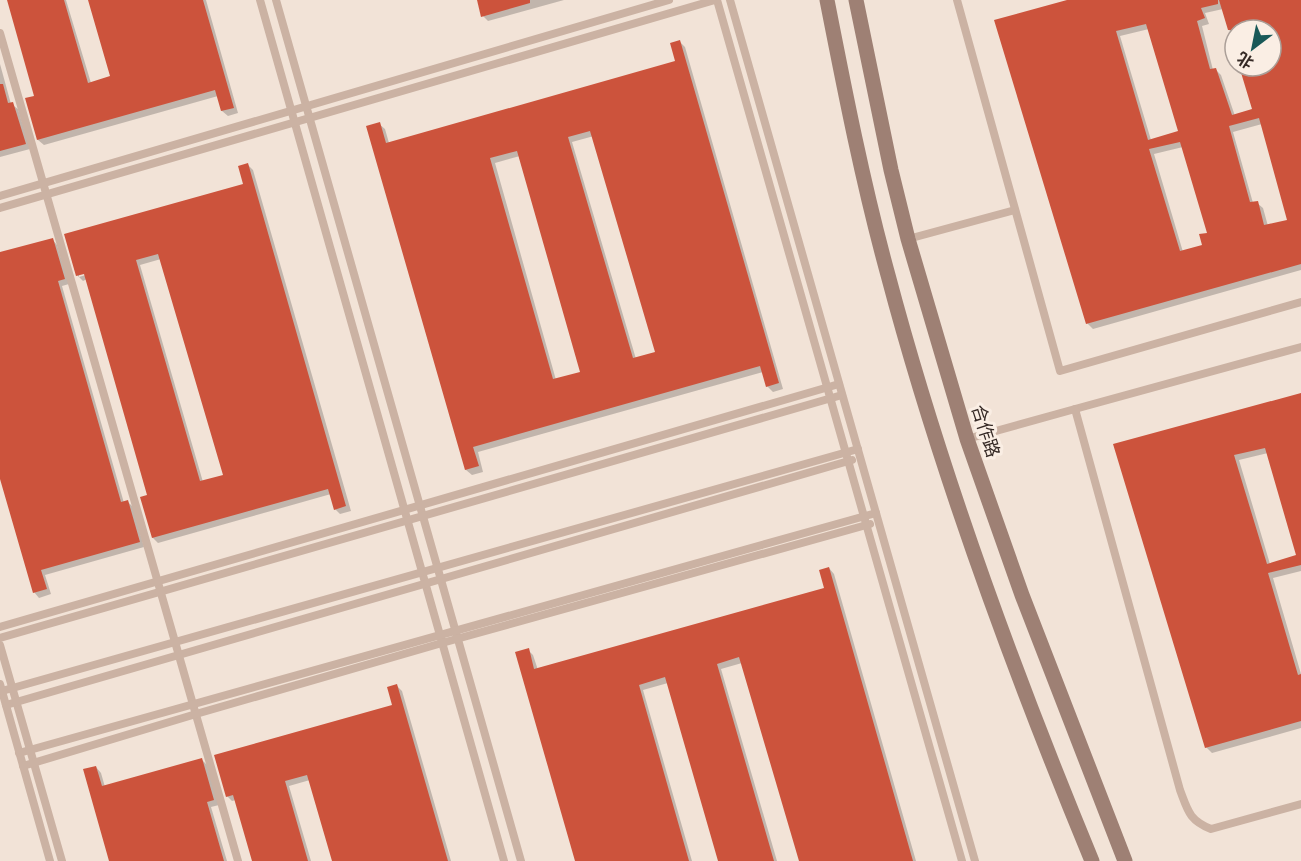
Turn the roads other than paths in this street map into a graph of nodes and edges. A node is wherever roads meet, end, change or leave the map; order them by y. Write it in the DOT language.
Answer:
graph roads {
  1 [pos="260,0"];
  2 [pos="276,0"];
  3 [pos="669,0"];
  4 [pos="716,0"];
  5 [pos="730,0"];
  6 [pos="827,0"];
  7 [pos="856,0"];
  8 [pos="957,0"];
  9 [pos="0,33"];
  10 [pos="306,106"];
  11 [pos="291,111"];
  12 [pos="309,118"];
  13 [pos="294,123"];
  14 [pos="43,183"];
  15 [pos="47,195"];
  16 [pos="0,196"];
  17 [pos="0,208"];
  18 [pos="1015,210"];
  19 [pos="908,239"];
  20 [pos="1301,302"];
  21 [pos="1301,346"];
  22 [pos="839,384"];
  23 [pos="827,387"];
  24 [pos="842,395"];
  25 [pos="830,399"];
  26 [pos="1075,409"];
  27 [pos="968,439"];
  28 [pos="859,453"];
  29 [pos="847,456"];
  30 [pos="420,506"];
  31 [pos="404,510"];
  32 [pos="876,513"];
  33 [pos="423,516"];
  34 [pos="864,516"];
  35 [pos="407,520"];
  36 [pos="879,522"];
  37 [pos="866,525"];
  38 [pos="437,568"];
  39 [pos="422,572"];
  40 [pos="440,579"];
  41 [pos="158,581"];
  42 [pos="425,583"];
  43 [pos="161,591"];
  44 [pos="0,627"];
  45 [pos="456,635"];
  46 [pos="0,638"];
  47 [pos="441,639"];
  48 [pos="175,642"];
  49 [pos="0,645"];
  50 [pos="179,655"];
  51 [pos="1,688"];
  52 [pos="12,688"];
  53 [pos="16,702"];
  54 [pos="193,704"];
  55 [pos="6,705"];
  56 [pos="196,714"];
  57 [pos="30,750"];
  58 [pos="20,753"];
  59 [pos="34,764"];
  60 [pos="23,766"];
  61 [pos="1301,804"];
  62 [pos="50,861"];
  63 [pos="62,861"];
  64 [pos="238,861"];
  65 [pos="504,861"];
  66 [pos="521,861"];
  67 [pos="962,861"];
  68 [pos="975,861"];
  69 [pos="1092,861"];
  70 [pos="1125,861"];
  1 -- 11 [label="lane"];
  2 -- 10 [label="lane"];
  3 -- 10 [label="lane"];
  4 -- 12 [label="lane"];
  4 -- 23 [label="lane"];
  5 -- 22 [label="lane"];
  6 -- 69 [label="main road"];
  7 -- 19 [label="main road, 合作路"];
  8 -- 18 [label="lane"];
  9 -- 14 [label="lane"];
  10 -- 11 [label="lane"];
  10 -- 12 [label="lane"];
  11 -- 13 [label="lane"];
  11 -- 14 [label="lane"];
  12 -- 13 [label="lane"];
  12 -- 30 [label="lane"];
  13 -- 15 [label="lane"];
  13 -- 31 [label="lane"];
  14 -- 15 [label="lane"];
  14 -- 16 [label="lane"];
  15 -- 17 [label="lane"];
  15 -- 41 [label="lane"];
  18 -- 19 [label="lane"];
  18 -- 20 [label="lane"];
  19 -- 27 [label="main road, 合作路"];
  21 -- 26 [label="lane"];
  22 -- 23 [label="lane"];
  22 -- 24 [label="lane"];
  23 -- 25 [label="lane"];
  23 -- 30 [label="lane"];
  24 -- 25 [label="lane"];
  24 -- 28 [label="lane"];
  25 -- 29 [label="lane"];
  25 -- 33 [label="lane"];
  26 -- 27 [label="lane"];
  26 -- 61 [label="lane"];
  27 -- 70 [label="main road, 合作路"];
  28 -- 29 [label="lane"];
  28 -- 32 [label="lane"];
  29 -- 34 [label="lane"];
  29 -- 38 [label="lane"];
  29 -- 40 [label="lane"];
  30 -- 31 [label="lane"];
  30 -- 33 [label="lane"];
  31 -- 35 [label="lane"];
  31 -- 41 [label="lane"];
  32 -- 34 [label="lane"];
  32 -- 36 [label="lane"];
  33 -- 35 [label="lane"];
  33 -- 38 [label="lane"];
  34 -- 37 [label="lane"];
  34 -- 45 [label="lane"];
  35 -- 39 [label="lane"];
  35 -- 43 [label="lane"];
  36 -- 37 [label="lane"];
  36 -- 68 [label="lane"];
  37 -- 45 [label="lane"];
  37 -- 67 [label="lane"];
  38 -- 39 [label="lane"];
  38 -- 40 [label="lane"];
  39 -- 42 [label="lane"];
  39 -- 48 [label="lane"];
  40 -- 42 [label="lane"];
  40 -- 45 [label="lane"];
  41 -- 43 [label="lane"];
  41 -- 44 [label="lane"];
  42 -- 47 [label="lane"];
  42 -- 50 [label="lane"];
  43 -- 46 [label="lane"];
  43 -- 48 [label="lane"];
  45 -- 47 [label="lane"];
  45 -- 66 [label="lane"];
  47 -- 54 [label="lane"];
  47 -- 56 [label="lane"];
  47 -- 65 [label="lane"];
  48 -- 50 [label="lane"];
  48 -- 52 [label="lane"];
  49 -- 52 [label="lane"];
  50 -- 53 [label="lane"];
  50 -- 54 [label="lane"];
  51 -- 52 [label="lane"];
  51 -- 55 [label="lane"];
  52 -- 53 [label="lane"];
  53 -- 55 [label="lane"];
  53 -- 57 [label="lane"];
  54 -- 56 [label="lane"];
  54 -- 57 [label="lane"];
  55 -- 58 [label="lane"];
  56 -- 59 [label="lane"];
  56 -- 64 [label="lane"];
  57 -- 58 [label="lane"];
  57 -- 59 [label="lane"];
  58 -- 60 [label="lane"];
  59 -- 60 [label="lane"];
  59 -- 63 [label="lane"];
  60 -- 62 [label="lane"];
}
